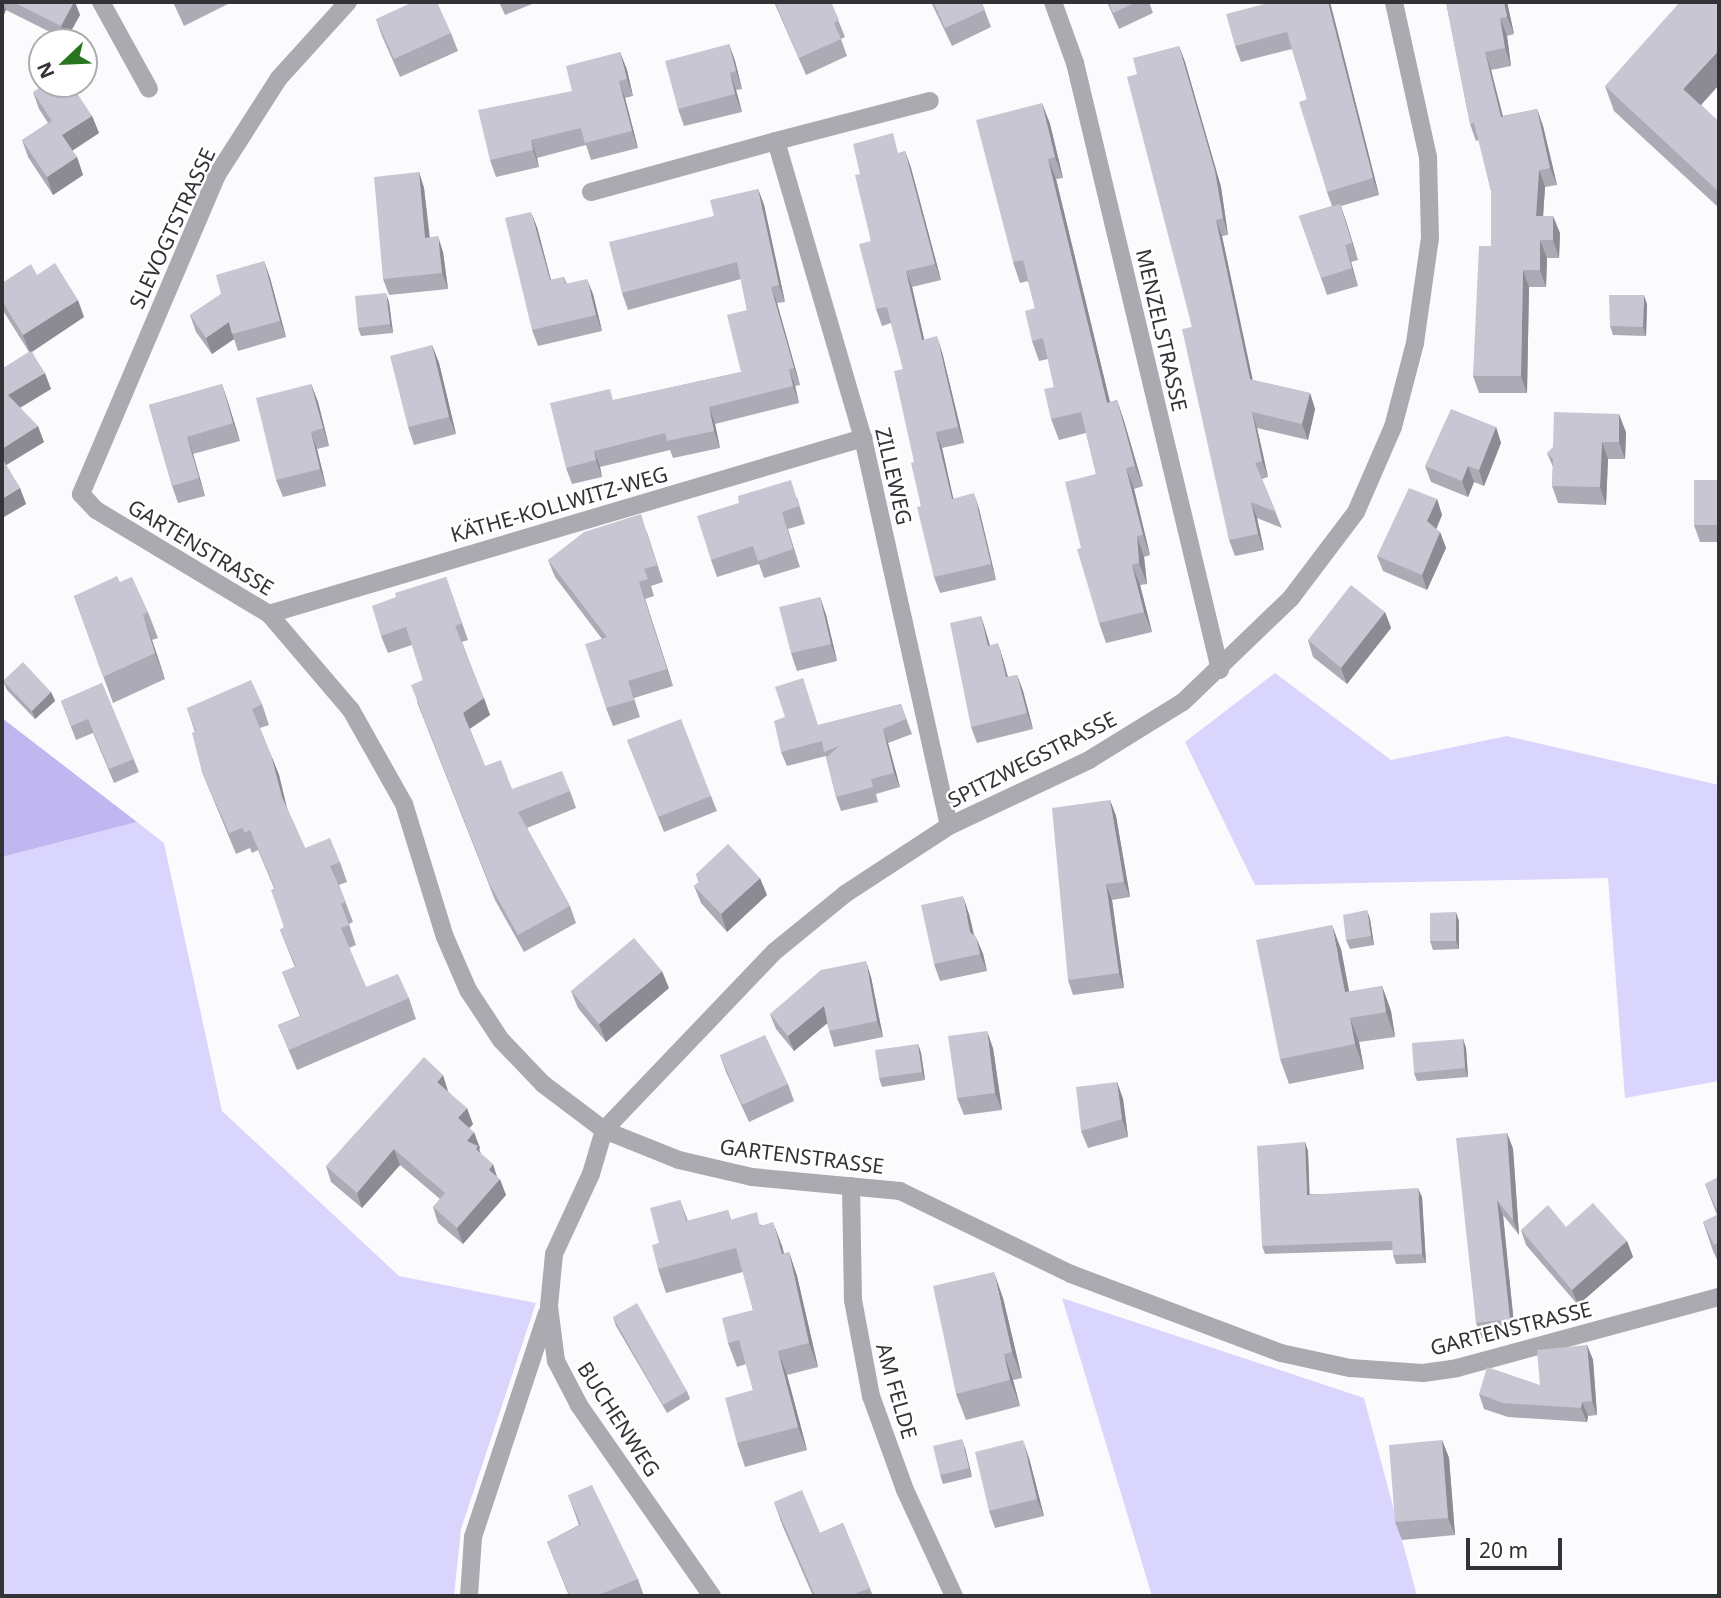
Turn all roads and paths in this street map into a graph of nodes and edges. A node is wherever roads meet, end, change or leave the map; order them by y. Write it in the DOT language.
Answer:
graph roads {
  1 [pos="101,2"];
  2 [pos="348,2"];
  3 [pos="1053,2"];
  4 [pos="1394,2"];
  5 [pos="149,89"];
  6 [pos="930,101"];
  7 [pos="776,141"];
  8 [pos="591,192"];
  9 [pos="863,438"];
  10 [pos="83,499"];
  11 [pos="269,614"];
  12 [pos="1220,670"];
  13 [pos="949,827"];
  14 [pos="604,1129"];
  15 [pos="851,1186"];
  16 [pos="1719,1297"];
  17 [pos="549,1306"];
  18 [pos="469,1596"];
  19 [pos="712,1596"];
  20 [pos="954,1596"];
  1 -- 5 [label="street"];
  2 -- 10 [label="street, SLEVOGTSTRASSE"];
  3 -- 12 [label="street, MENZELSTRASSE"];
  4 -- 12 [label="street, SPITZWEGSTRASSE"];
  6 -- 7 [label="street"];
  7 -- 8 [label="street"];
  7 -- 9 [label="street, ZILLEWEG"];
  9 -- 11 [label="street, KÄTHE-KOLLWITZ-WEG"];
  9 -- 13 [label="street, ZILLEWEG"];
  10 -- 11 [label="street, GARTENSTRASSE"];
  11 -- 14 [label="street, GARTENSTRASSE"];
  12 -- 13 [label="street, SPITZWEGSTRASSE"];
  13 -- 14 [label="street, SPITZWEGSTRASSE"];
  14 -- 15 [label="street, GARTENSTRASSE"];
  14 -- 17 [label="street, BUCHENWEG"];
  15 -- 16 [label="street, GARTENSTRASSE"];
  15 -- 20 [label="street, AM FELDE"];
  17 -- 18 [label="street"];
  17 -- 19 [label="street, BUCHENWEG"];
}
